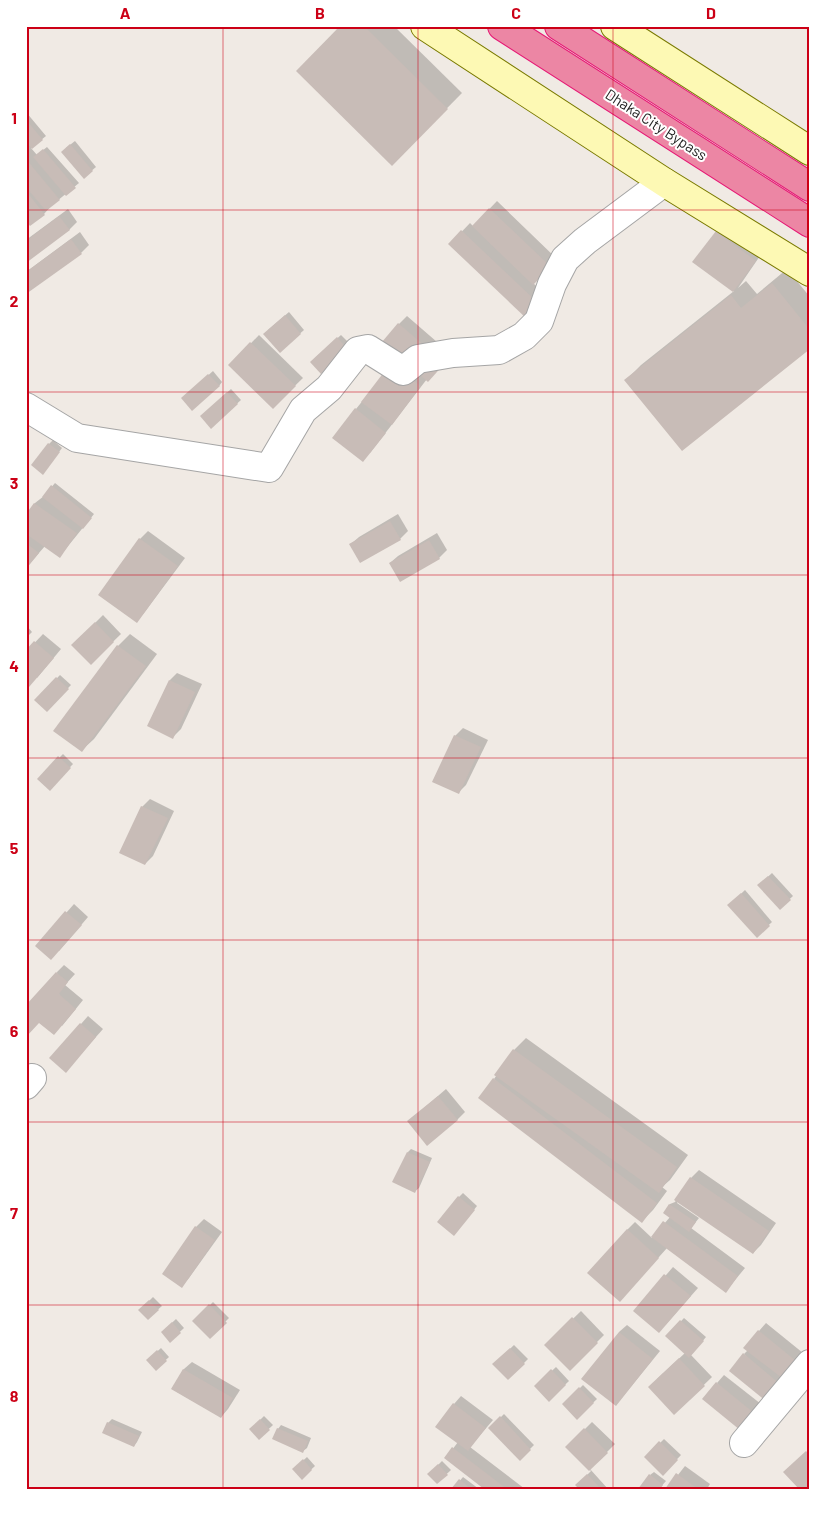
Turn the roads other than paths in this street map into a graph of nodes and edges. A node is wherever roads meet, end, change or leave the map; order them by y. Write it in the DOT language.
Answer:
graph roads {
  1 [pos="425,26"];
  2 [pos="502,26"];
  3 [pos="559,26"];
  4 [pos="615,26"];
  5 [pos="810,151"];
  6 [pos="664,182"];
  7 [pos="810,187"];
  8 [pos="810,223"];
  9 [pos="810,272"];
  10 [pos="26,407"];
  11 [pos="810,1364"];
  12 [pos="744,1443"];
  1 -- 6 [label="main road"];
  2 -- 8 [label="highway, Dhaka City Bypass"];
  3 -- 7 [label="highway, Dhaka City Bypass"];
  4 -- 5 [label="main road"];
  6 -- 9 [label="main road"];
  6 -- 10 [label="street"];
  11 -- 12 [label="street"];
}
